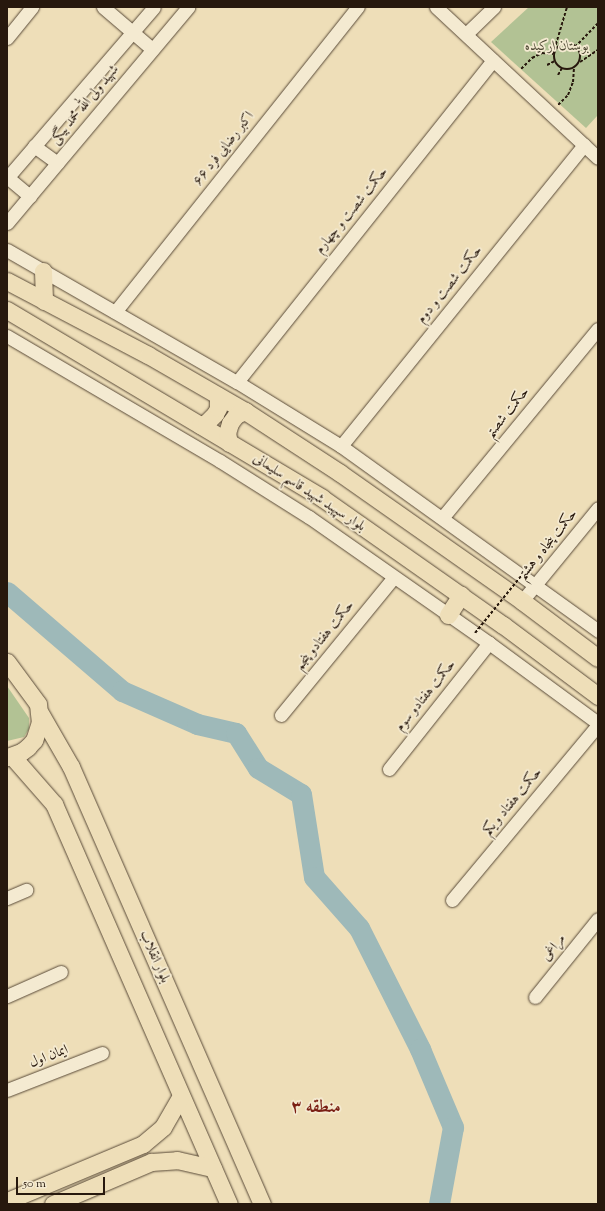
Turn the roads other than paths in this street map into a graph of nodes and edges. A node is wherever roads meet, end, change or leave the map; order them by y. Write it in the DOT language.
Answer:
graph roads {
  1 [pos="32,7"];
  2 [pos="103,7"];
  3 [pos="154,7"];
  4 [pos="188,7"];
  5 [pos="358,7"];
  6 [pos="436,7"];
  7 [pos="494,7"];
  8 [pos="133,32"];
  9 [pos="466,34"];
  10 [pos="7,38"];
  11 [pos="152,49"];
  12 [pos="493,60"];
  13 [pos="584,145"];
  14 [pos="34,146"];
  15 [pos="598,158"];
  16 [pos="57,164"];
  17 [pos="7,178"];
  18 [pos="30,196"];
  19 [pos="7,223"];
  20 [pos="7,250"];
  21 [pos="43,271"];
  22 [pos="7,281"];
  23 [pos="44,301"];
  24 [pos="7,310"];
  25 [pos="115,312"];
  26 [pos="598,328"];
  27 [pos="7,336"];
  28 [pos="237,382"];
  29 [pos="218,396"];
  30 [pos="246,411"];
  31 [pos="200,425"];
  32 [pos="229,442"];
  33 [pos="341,446"];
  34 [pos="598,508"];
  35 [pos="442,518"];
  36 [pos="394,577"];
  37 [pos="536,585"];
  38 [pos="461,595"];
  39 [pos="522,602"];
  40 [pos="448,615"];
  41 [pos="598,631"];
  42 [pos="489,643"];
  43 [pos="598,658"];
  44 [pos="7,662"];
  45 [pos="598,696"];
  46 [pos="40,713"];
  47 [pos="281,716"];
  48 [pos="598,724"];
  49 [pos="10,756"];
  50 [pos="389,769"];
  51 [pos="26,890"];
  52 [pos="7,898"];
  53 [pos="452,900"];
  54 [pos="598,919"];
  55 [pos="61,972"];
  56 [pos="7,996"];
  57 [pos="535,997"];
  58 [pos="102,1053"];
  59 [pos="7,1090"];
  60 [pos="181,1096"];
  61 [pos="143,1144"];
  62 [pos="151,1162"];
  63 [pos="213,1168"];
  64 [pos="7,1201"];
  65 [pos="53,1204"];
  66 [pos="229,1204"];
  67 [pos="262,1204"];
  1 -- 10 [label="street"];
  2 -- 8 [label="street"];
  3 -- 8 [label="street, شهید ولی الله محمد بیگی"];
  4 -- 11 [label="street, شهید ولی الله محمد بیگی"];
  5 -- 25 [label="street, ۶۶ اکبر رضایی فرد"];
  6 -- 9 [label="street"];
  7 -- 9 [label="street"];
  8 -- 11 [label="street"];
  8 -- 14 [label="street, شهید ولی الله محمد بیگی"];
  9 -- 12 [label="street"];
  11 -- 16 [label="street, شهید ولی الله محمد بیگی"];
  12 -- 13 [label="street"];
  12 -- 28 [label="street, حکمت شصت و چهارم"];
  13 -- 15 [label="street"];
  13 -- 33 [label="street, حکمت شصت و دوم"];
  14 -- 16 [label="street"];
  14 -- 17 [label="street, شهید ولی الله محمد بیگی"];
  16 -- 18 [label="street, شهید ولی الله محمد بیگی"];
  17 -- 18 [label="street"];
  18 -- 19 [label="street, شهید ولی الله محمد بیگی"];
  20 -- 21 [label="street"];
  21 -- 23 [label="main road"];
  21 -- 25 [label="street"];
  22 -- 23 [label="main road"];
  23 -- 29 [label="main road"];
  24 -- 31 [label="main road, بلوار سپهبد شهید قاسم سلیمانی"];
  25 -- 28 [label="street"];
  26 -- 35 [label="street, حکمت شصتم"];
  27 -- 36 [label="street"];
  28 -- 33 [label="street"];
  29 -- 30 [label="main road"];
  29 -- 31 [label="main road"];
  30 -- 32 [label="main road"];
  30 -- 39 [label="main road"];
  31 -- 32 [label="main road, بلوار سپهبد شهید قاسم سلیمانی"];
  32 -- 38 [label="main road, بلوار سپهبد شهید قاسم سلیمانی"];
  33 -- 35 [label="street"];
  34 -- 37 [label="street, حکمت پنجاه و هشتم"];
  35 -- 37 [label="street"];
  36 -- 40 [label="street"];
  36 -- 47 [label="street, حکمت هفتادو پنجم"];
  37 -- 39 [label="street, حکمت پنجاه و هشتم"];
  37 -- 41 [label="street"];
  38 -- 40 [label="main road"];
  38 -- 45 [label="main road, بلوار سپهبد شهید قاسم سلیمانی"];
  39 -- 43 [label="main road"];
  40 -- 42 [label="street"];
  42 -- 48 [label="street"];
  42 -- 50 [label="street, حکمت هفتادو سوم"];
  44 -- 46 [label="main road, بلوار انقلاب"];
  46 -- 49 [label="main road"];
  46 -- 67 [label="main road, بلوار انقلاب"];
  48 -- 53 [label="street, حکمت هفتاد و یکم"];
  49 -- 60 [label="main road"];
  51 -- 52 [label="street"];
  54 -- 57 [label="street, مراغی"];
  55 -- 56 [label="street"];
  58 -- 59 [label="street, ایمان اول"];
  60 -- 61 [label="main road"];
  60 -- 63 [label="main road"];
  61 -- 62 [label="main road"];
  61 -- 64 [label="main road"];
  62 -- 63 [label="main road"];
  62 -- 65 [label="main road"];
  63 -- 66 [label="main road"];
}
